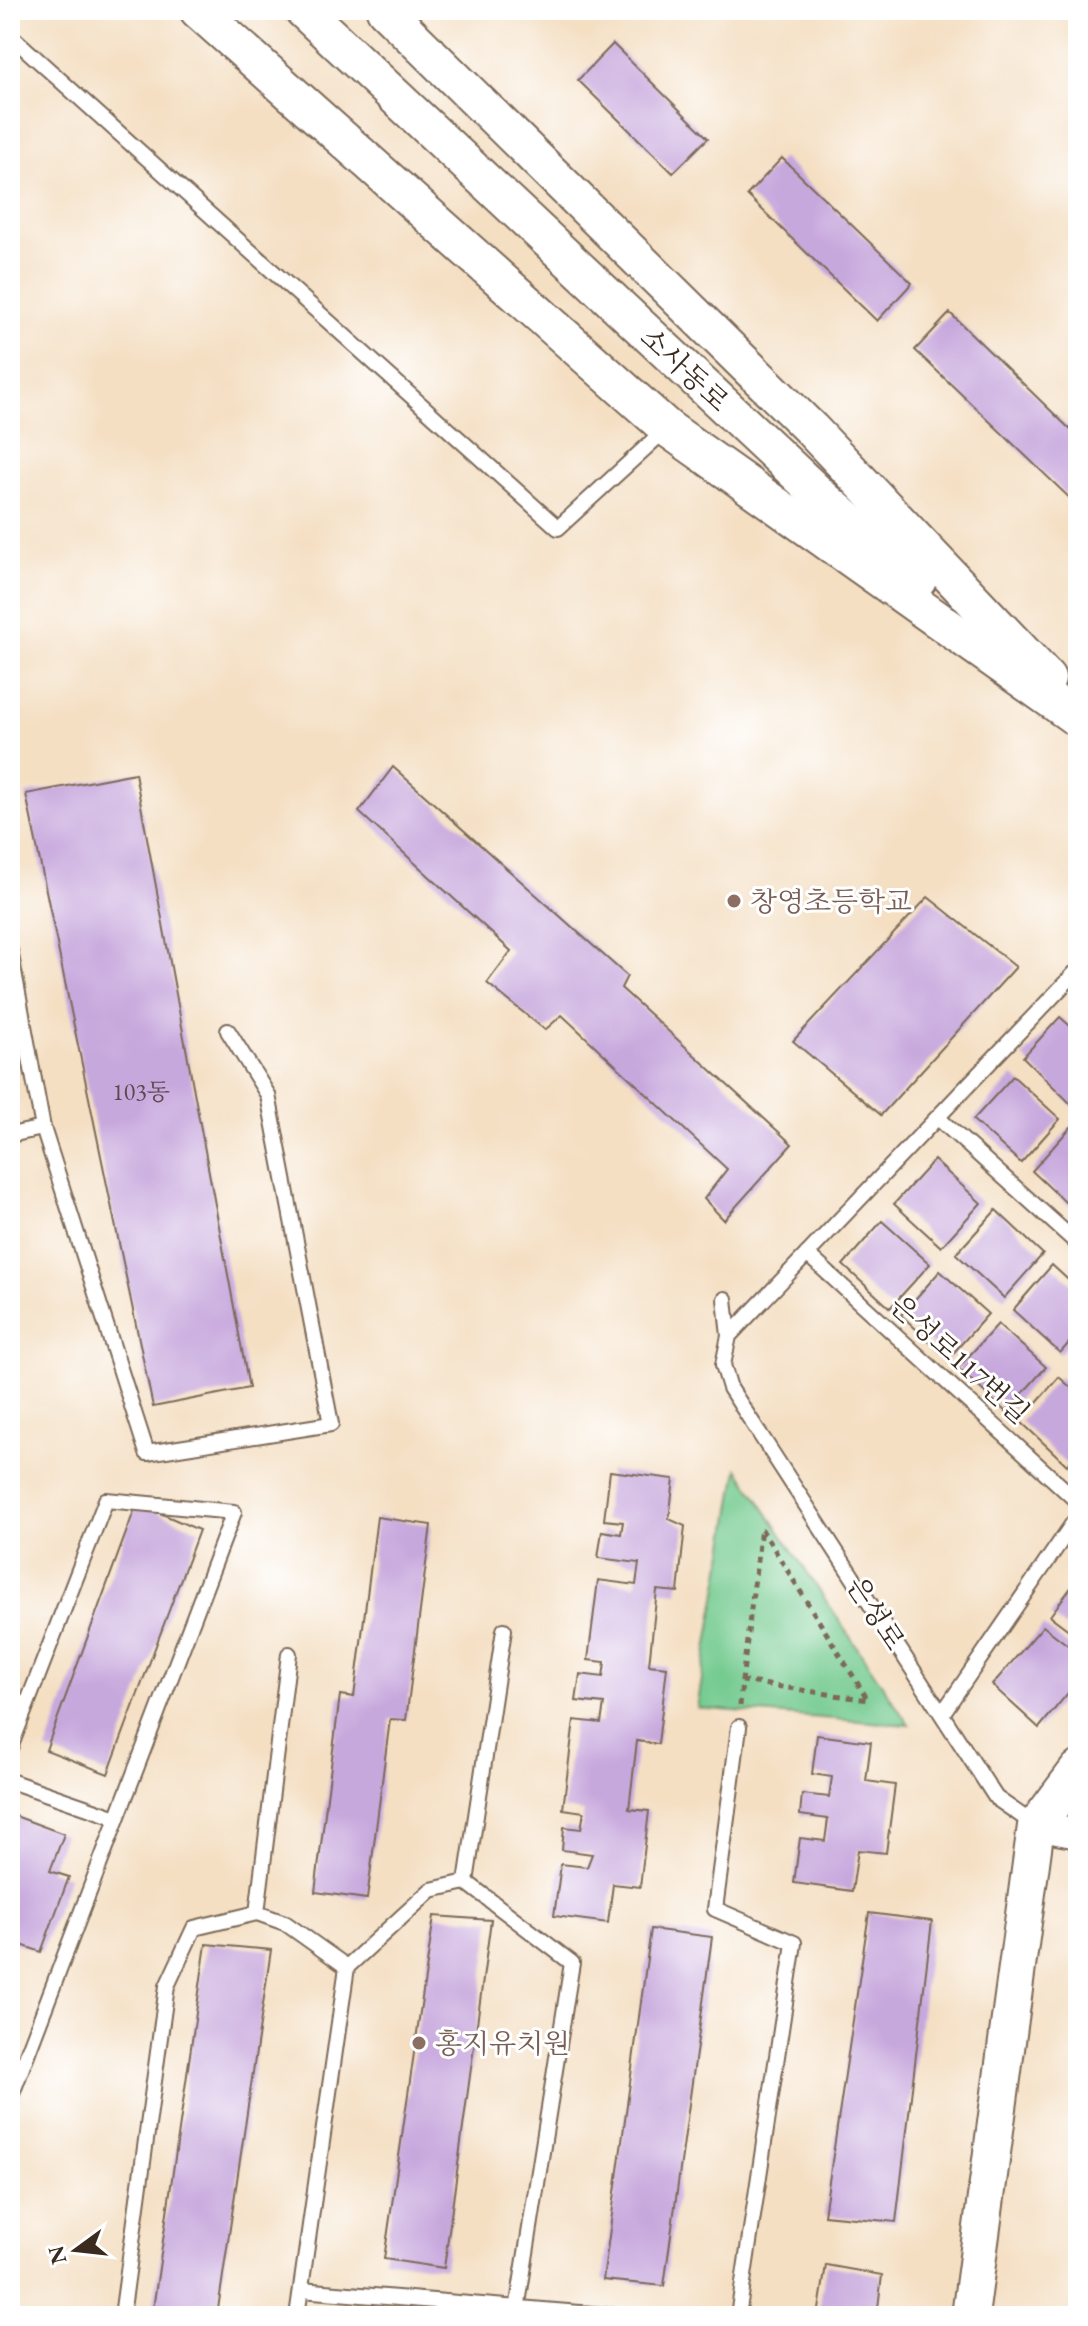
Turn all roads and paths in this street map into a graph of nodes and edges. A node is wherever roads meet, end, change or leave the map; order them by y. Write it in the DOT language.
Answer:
graph roads {
  1 [pos="198,10"];
  2 [pos="303,10"];
  3 [pos="385,10"];
  4 [pos="10,35"];
  5 [pos="667,428"];
  6 [pos="1078,715"];
  7 [pos="10,950"];
  8 [pos="1077,975"];
  9 [pos="228,1031"];
  10 [pos="938,1118"];
  11 [pos="43,1128"];
  12 [pos="10,1135"];
  13 [pos="1078,1244"];
  14 [pos="807,1254"];
  15 [pos="725,1299"];
  16 [pos="729,1336"];
  17 [pos="1078,1502"];
  18 [pos="1078,1516"];
  19 [pos="504,1630"];
  20 [pos="289,1654"];
  21 [pos="742,1681"];
  22 [pos="942,1714"];
  23 [pos="739,1727"];
  24 [pos="10,1748"];
  25 [pos="1078,1770"];
  26 [pos="10,1781"];
  27 [pos="117,1818"];
  28 [pos="1036,1826"];
  29 [pos="1078,1834"];
  30 [pos="466,1882"];
  31 [pos="257,1913"];
  32 [pos="347,1967"];
  33 [pos="10,2099"];
  34 [pos="301,2290"];
  35 [pos="517,2312"];
  36 [pos="122,2316"];
  37 [pos="297,2316"];
  38 [pos="616,2316"];
  39 [pos="738,2316"];
  40 [pos="970,2316"];
  1 -- 5 [label="street"];
  2 -- 6 [label="street, 소사동로"];
  3 -- 6 [label="street"];
  4 -- 5 [label="lane"];
  5 -- 6 [label="street"];
  7 -- 11 [label="lane"];
  8 -- 10 [label="lane"];
  9 -- 11 [label="lane"];
  10 -- 13 [label="lane"];
  10 -- 14 [label="lane"];
  11 -- 12 [label="lane"];
  14 -- 16 [label="lane"];
  14 -- 17 [label="lane, 은성로117번길"];
  15 -- 16 [label="lane"];
  16 -- 22 [label="lane, 은성로"];
  18 -- 22 [label="lane"];
  19 -- 30 [label="lane"];
  20 -- 31 [label="lane"];
  21 -- 21 [label="path"];
  21 -- 23 [label="path"];
  22 -- 28 [label="lane, 은성로"];
  23 -- 39 [label="lane"];
  24 -- 27 [label="lane"];
  25 -- 28 [label="street"];
  26 -- 27 [label="lane"];
  27 -- 33 [label="lane"];
  28 -- 29 [label="street"];
  28 -- 40 [label="street"];
  30 -- 32 [label="lane"];
  30 -- 35 [label="lane"];
  31 -- 32 [label="lane"];
  31 -- 36 [label="lane"];
  32 -- 34 [label="lane"];
  34 -- 35 [label="lane"];
  34 -- 37 [label="lane"];
  35 -- 38 [label="lane"];
}
